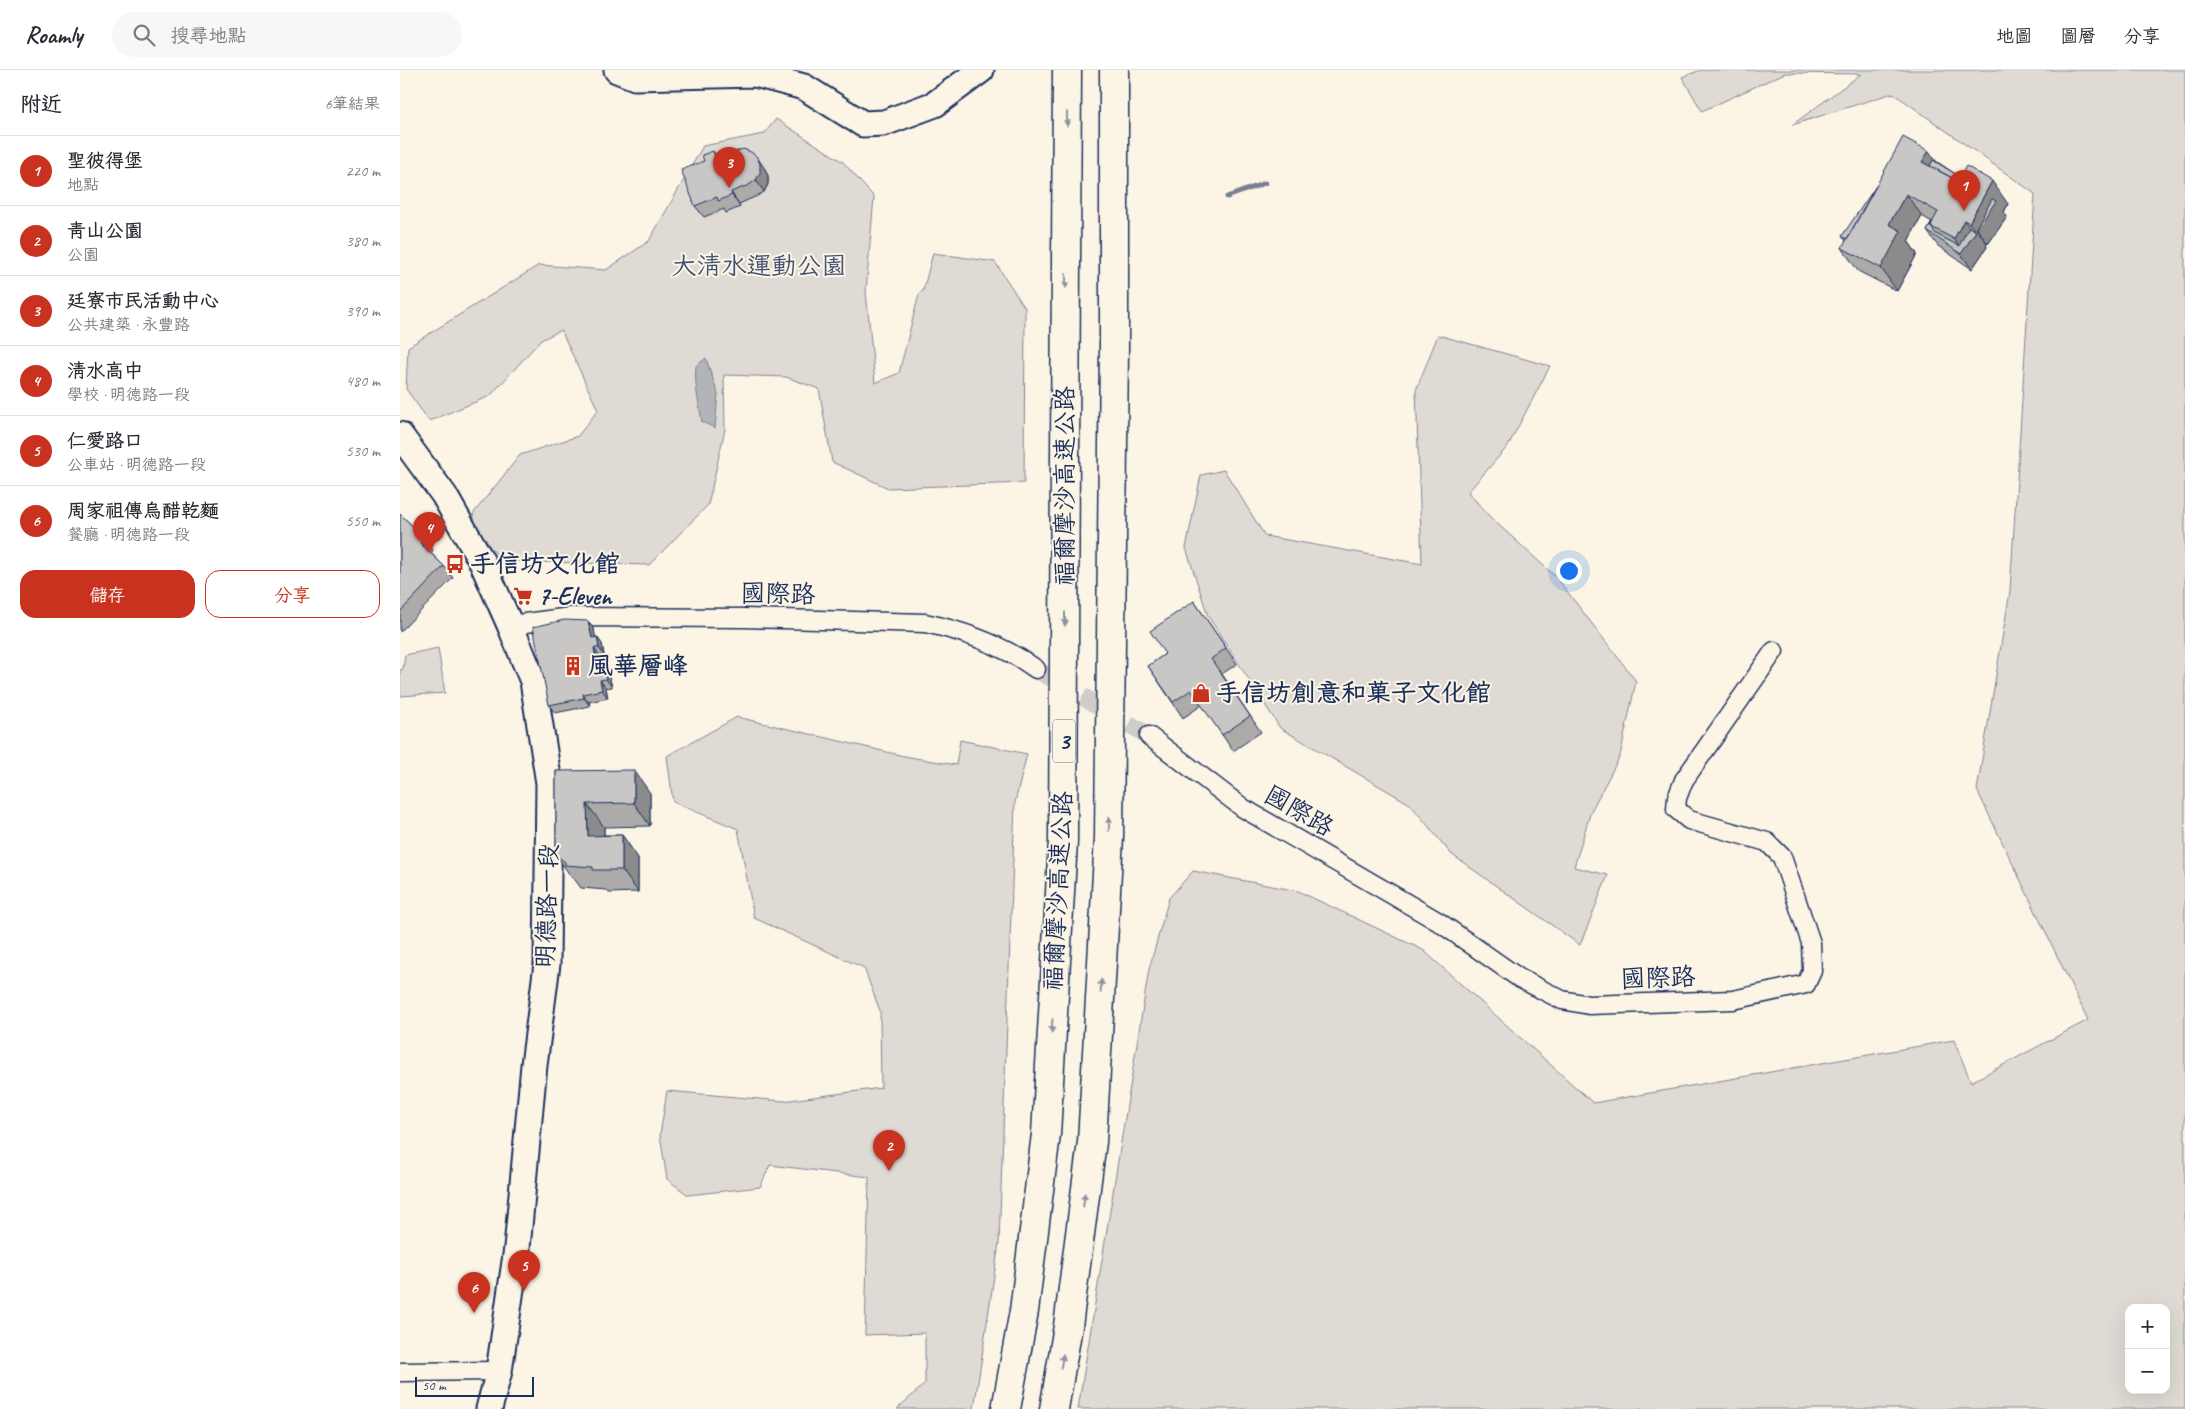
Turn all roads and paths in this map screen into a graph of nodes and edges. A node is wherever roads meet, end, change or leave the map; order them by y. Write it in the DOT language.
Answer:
graph roads {
  1 [pos="617,70"];
  2 [pos="981,70"];
  3 [pos="1067,70"];
  4 [pos="1114,70"];
  5 [pos="400,435"];
  6 [pos="510,624"];
  7 [pos="1774,651"];
  8 [pos="1036,669"];
  9 [pos="1149,736"];
  10 [pos="400,1372"];
  11 [pos="498,1372"];
  12 [pos="489,1409"];
  13 [pos="1006,1409"];
  14 [pos="1054,1409"];
  1 -- 2 [label="street"];
  3 -- 13 [label="highway, 福爾摩沙高速公路 / 3, one-way"];
  14 -- 4 [label="highway, 福爾摩沙高速公路 / 3, one-way"];
  5 -- 6 [label="street, 明德路一段"];
  6 -- 8 [label="street, 國際路"];
  6 -- 11 [label="street, 明德路一段"];
  7 -- 9 [label="street, 國際路"];
  10 -- 11 [label="street"];
  11 -- 12 [label="street, 明德路一段"];
}
